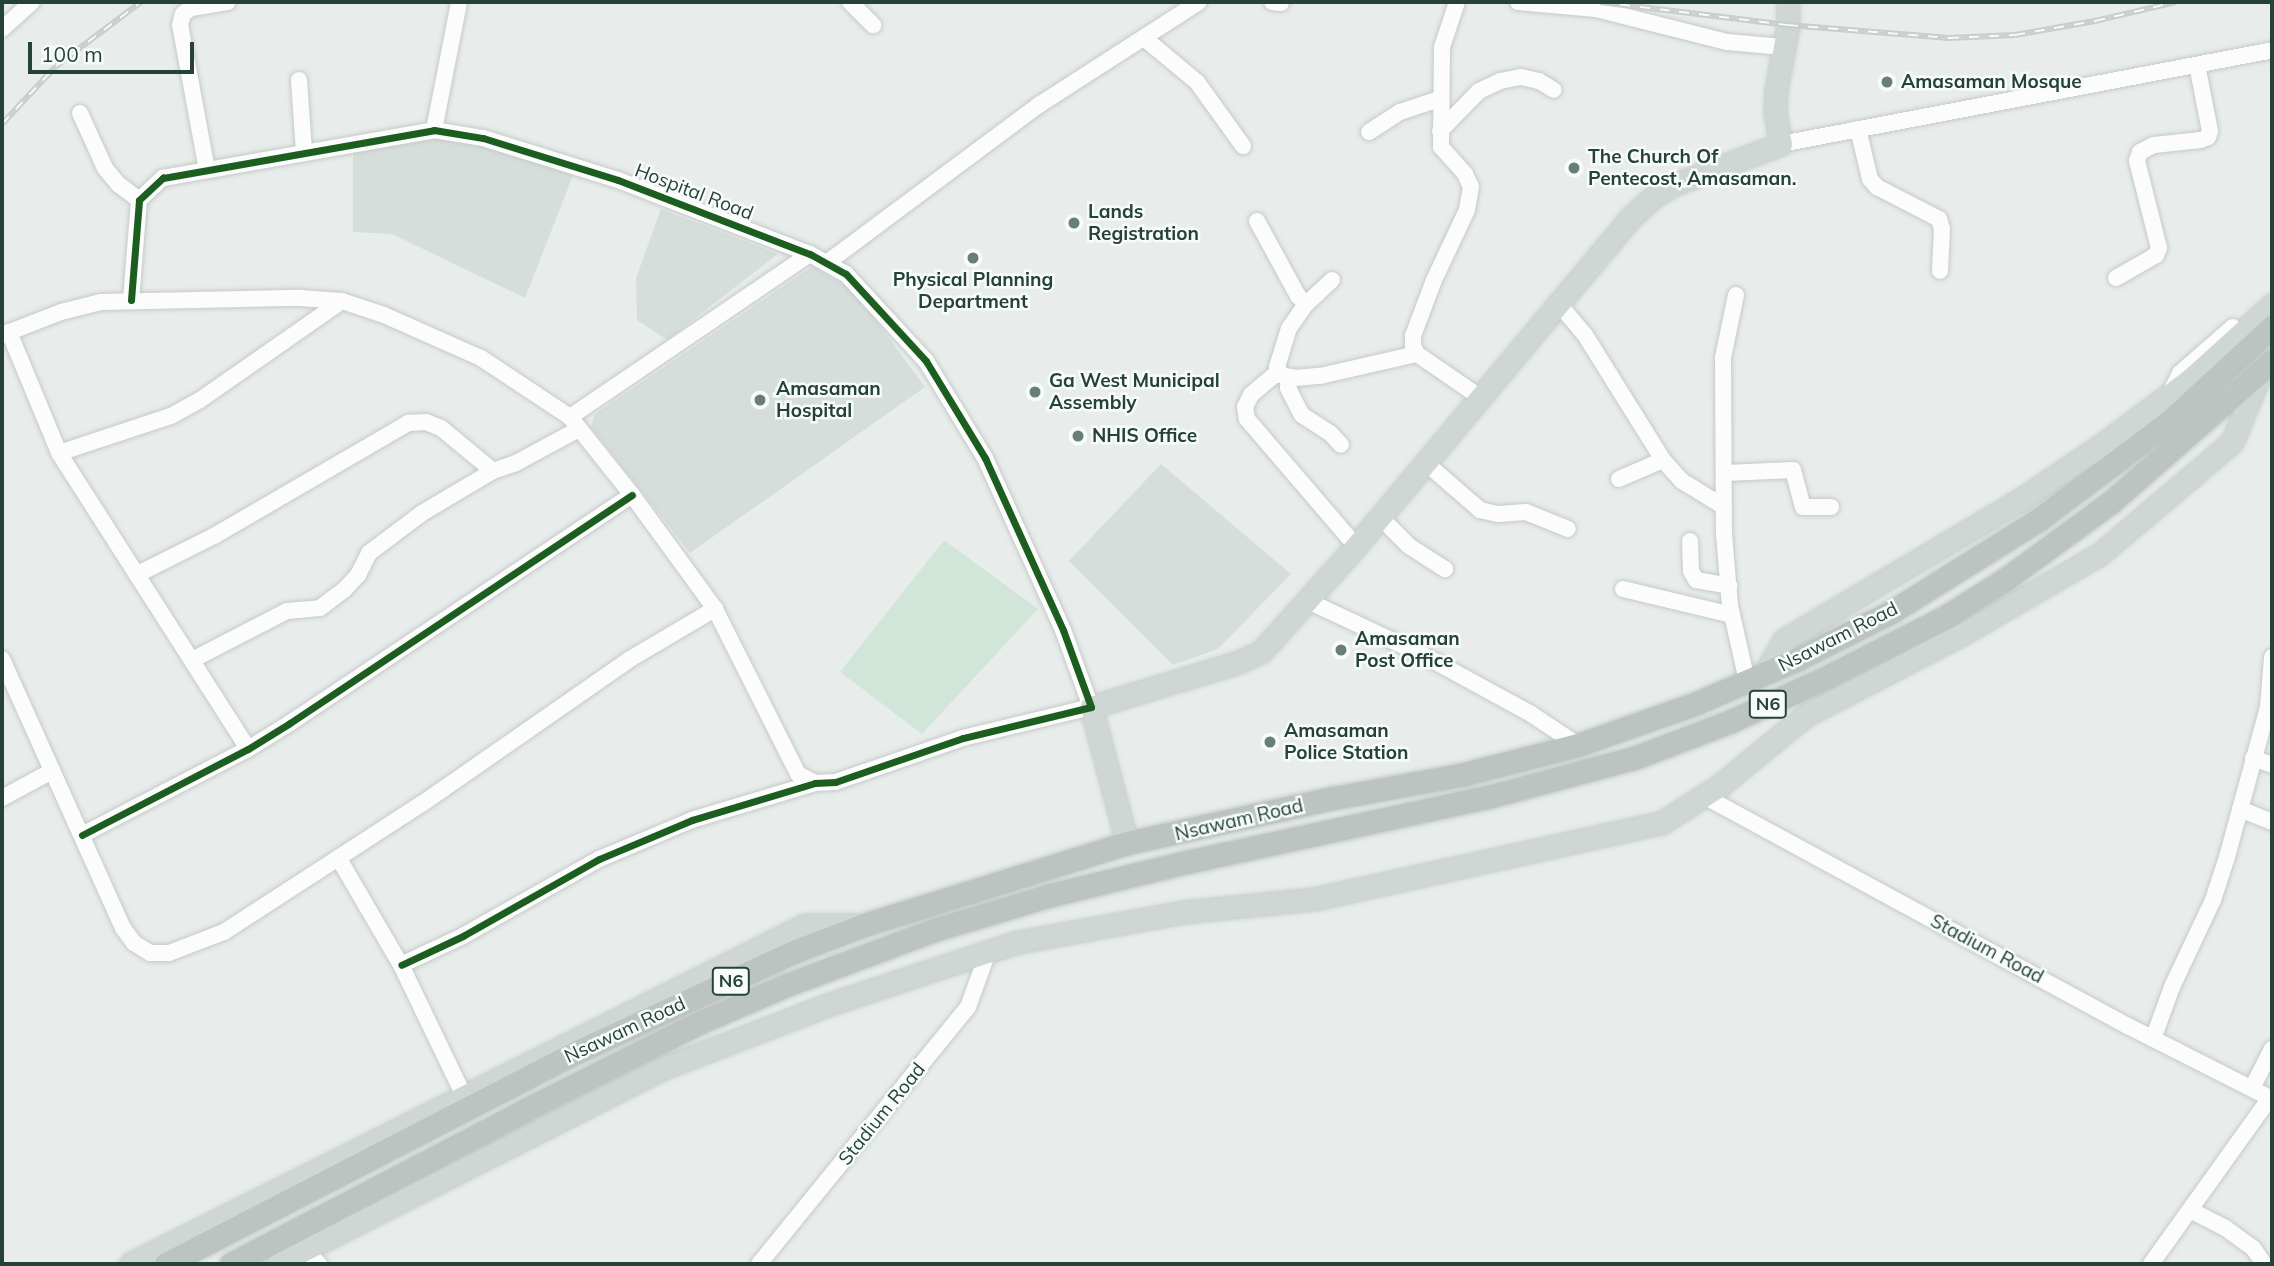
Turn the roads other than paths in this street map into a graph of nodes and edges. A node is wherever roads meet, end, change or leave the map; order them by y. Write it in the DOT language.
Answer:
graph roads {
  1 [pos="32,2"];
  2 [pos="228,2"];
  3 [pos="459,2"];
  4 [pos="850,2"];
  5 [pos="1199,2"];
  6 [pos="1457,2"];
  7 [pos="1518,2"];
  8 [pos="1788,2"];
  9 [pos="873,25"];
  10 [pos="2,29"];
  11 [pos="1144,38"];
  12 [pos="1784,47"];
  13 [pos="2272,50"];
  14 [pos="2197,65"];
  15 [pos="299,80"];
  16 [pos="1554,89"];
  17 [pos="1439,99"];
  18 [pos="80,113"];
  19 [pos="434,130"];
  20 [pos="1858,130"];
  21 [pos="1369,131"];
  22 [pos="1440,131"];
  23 [pos="1781,144"];
  24 [pos="1243,146"];
  25 [pos="304,151"];
  26 [pos="207,170"];
  27 [pos="139,200"];
  28 [pos="1257,221"];
  29 [pos="810,254"];
  30 [pos="828,262"];
  31 [pos="1940,271"];
  32 [pos="2116,278"];
  33 [pos="1332,280"];
  34 [pos="2272,293"];
  35 [pos="1736,295"];
  36 [pos="131,300"];
  37 [pos="342,301"];
  38 [pos="1558,303"];
  39 [pos="1306,304"];
  40 [pos="2272,305"];
  41 [pos="2272,327"];
  42 [pos="5,333"];
  43 [pos="1418,354"];
  44 [pos="2267,365"];
  45 [pos="1283,374"];
  46 [pos="2168,396"];
  47 [pos="1480,398"];
  48 [pos="574,423"];
  49 [pos="1341,444"];
  50 [pos="59,453"];
  51 [pos="1663,460"];
  52 [pos="1426,463"];
  53 [pos="493,471"];
  54 [pos="1726,474"];
  55 [pos="1619,479"];
  56 [pos="632,495"];
  57 [pos="1724,507"];
  58 [pos="1831,507"];
  59 [pos="1380,517"];
  60 [pos="1568,530"];
  61 [pos="1690,541"];
  62 [pos="1356,546"];
  63 [pos="1445,569"];
  64 [pos="138,574"];
  65 [pos="1729,586"];
  66 [pos="1623,589"];
  67 [pos="1308,601"];
  68 [pos="715,609"];
  69 [pos="1732,615"];
  70 [pos="2272,657"];
  71 [pos="2,659"];
  72 [pos="192,660"];
  73 [pos="1756,677"];
  74 [pos="1091,707"];
  75 [pos="1578,745"];
  76 [pos="248,749"];
  77 [pos="2253,758"];
  78 [pos="2272,765"];
  79 [pos="52,771"];
  80 [pos="816,783"];
  81 [pos="1704,796"];
  82 [pos="2,798"];
  83 [pos="2239,809"];
  84 [pos="2272,822"];
  85 [pos="82,835"];
  86 [pos="1127,843"];
  87 [pos="339,859"];
  88 [pos="863,925"];
  89 [pos="988,952"];
  90 [pos="401,965"];
  91 [pos="2153,1039"];
  92 [pos="2272,1049"];
  93 [pos="2252,1088"];
  94 [pos="464,1096"];
  95 [pos="2271,1098"];
  96 [pos="2190,1210"];
  97 [pos="312,1257"];
  98 [pos="130,1264"];
  99 [pos="166,1264"];
  100 [pos="231,1264"];
  101 [pos="277,1264"];
  102 [pos="758,1264"];
  103 [pos="2151,1264"];
  104 [pos="2264,1264"];
  1 -- 10 [label="street"];
  2 -- 26 [label="street"];
  3 -- 19 [label="street"];
  4 -- 9 [label="street"];
  5 -- 11 [label="street"];
  6 -- 17 [label="street"];
  7 -- 12 [label="street"];
  8 -- 12 [label="main road"];
  11 -- 24 [label="street"];
  11 -- 30 [label="street"];
  12 -- 23 [label="main road"];
  13 -- 14 [label="street"];
  14 -- 20 [label="street"];
  14 -- 32 [label="street"];
  15 -- 25 [label="street"];
  16 -- 22 [label="street"];
  17 -- 21 [label="street"];
  17 -- 22 [label="street"];
  18 -- 27 [label="street"];
  19 -- 25 [label="street, Hospital Road"];
  19 -- 29 [label="street, Hospital Road"];
  20 -- 23 [label="street"];
  20 -- 31 [label="street"];
  22 -- 43 [label="street"];
  23 -- 38 [label="main road"];
  25 -- 26 [label="street, Hospital Road"];
  26 -- 27 [label="street, Hospital Road"];
  27 -- 36 [label="street"];
  28 -- 39 [label="street"];
  29 -- 30 [label="street, Hospital Road"];
  29 -- 48 [label="street"];
  30 -- 74 [label="street, Hospital Road"];
  33 -- 39 [label="street"];
  34 -- 46 [label="street"];
  35 -- 54 [label="street"];
  36 -- 37 [label="street"];
  36 -- 42 [label="street"];
  37 -- 48 [label="street"];
  37 -- 50 [label="street"];
  38 -- 47 [label="main road"];
  38 -- 51 [label="street"];
  39 -- 45 [label="street"];
  40 -- 46 [label="main road"];
  41 -- 73 [label="highway, Nsawam Road / N6"];
  42 -- 50 [label="street"];
  43 -- 45 [label="street"];
  43 -- 47 [label="street"];
  44 -- 81 [label="main road"];
  44 -- 100 [label="highway, Nsawam Road / N6"];
  45 -- 49 [label="street"];
  45 -- 62 [label="street"];
  46 -- 73 [label="main road"];
  47 -- 52 [label="main road"];
  48 -- 53 [label="street"];
  48 -- 56 [label="street"];
  50 -- 64 [label="street"];
  51 -- 55 [label="street"];
  51 -- 57 [label="street"];
  52 -- 59 [label="main road"];
  52 -- 60 [label="street"];
  53 -- 64 [label="street"];
  53 -- 72 [label="street"];
  54 -- 57 [label="street"];
  54 -- 58 [label="street"];
  56 -- 68 [label="street"];
  56 -- 76 [label="street"];
  57 -- 65 [label="street"];
  59 -- 62 [label="main road"];
  59 -- 63 [label="street"];
  61 -- 65 [label="street"];
  62 -- 67 [label="main road"];
  64 -- 72 [label="street"];
  65 -- 69 [label="street"];
  66 -- 69 [label="street"];
  67 -- 74 [label="main road"];
  67 -- 75 [label="street"];
  68 -- 80 [label="street"];
  68 -- 87 [label="street"];
  69 -- 73 [label="street"];
  70 -- 77 [label="street"];
  71 -- 79 [label="street"];
  72 -- 76 [label="street"];
  73 -- 75 [label="highway, Nsawam Road / N6"];
  74 -- 80 [label="street"];
  74 -- 86 [label="main road, Hospital Road"];
  75 -- 86 [label="highway, Nsawam Road / N6"];
  76 -- 85 [label="street"];
  77 -- 78 [label="street"];
  77 -- 83 [label="street"];
  79 -- 82 [label="street"];
  79 -- 85 [label="street"];
  80 -- 90 [label="street"];
  81 -- 89 [label="main road"];
  81 -- 91 [label="street, Stadium Road"];
  83 -- 84 [label="street"];
  83 -- 91 [label="street"];
  85 -- 87 [label="street"];
  86 -- 88 [label="highway, Nsawam Road / N6"];
  87 -- 90 [label="street"];
  88 -- 94 [label="main road"];
  88 -- 99 [label="highway, Nsawam Road / N6"];
  89 -- 97 [label="main road"];
  89 -- 102 [label="street, Stadium Road"];
  90 -- 94 [label="street"];
  91 -- 93 [label="street, Stadium Road"];
  92 -- 93 [label="street"];
  93 -- 95 [label="street, Stadium Road"];
  94 -- 98 [label="main road"];
  95 -- 96 [label="street"];
  96 -- 103 [label="street"];
  96 -- 104 [label="street"];
  97 -- 101 [label="main road"];
}
